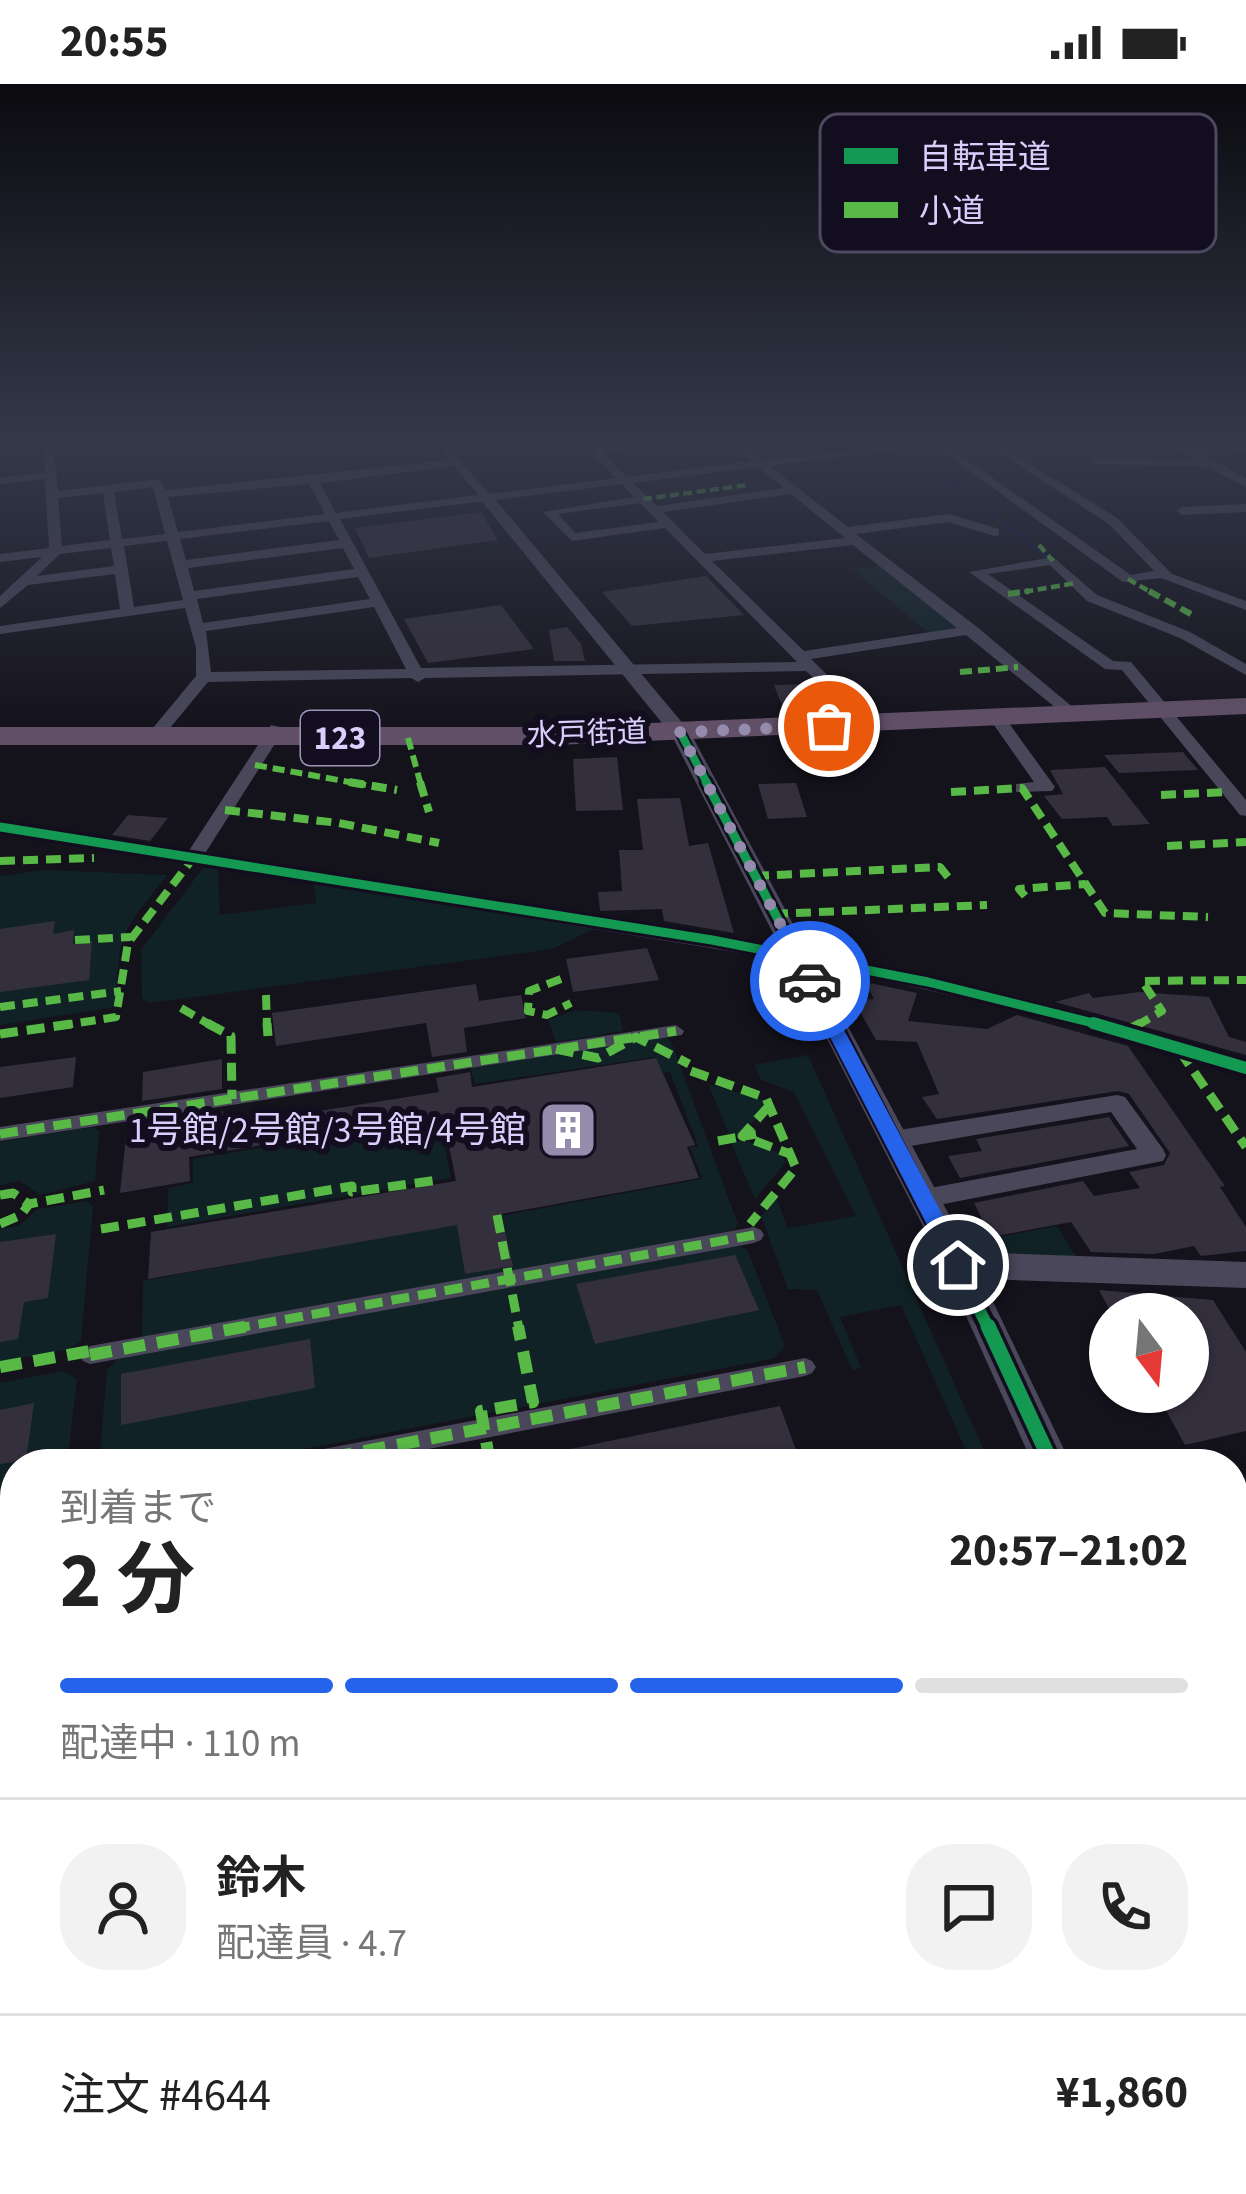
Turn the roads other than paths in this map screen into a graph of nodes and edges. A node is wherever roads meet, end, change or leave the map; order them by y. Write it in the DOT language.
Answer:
graph roads {
  1 [pos="56,539"];
  2 [pos="116,539"];
  3 [pos="145,539"];
  4 [pos="173,539"];
  5 [pos="346,539"];
  6 [pos="521,539"];
  7 [pos="683,539"];
  8 [pos="830,539"];
  9 [pos="858,539"];
  10 [pos="1074,539"];
  11 [pos="1131,539"];
  12 [pos="117,543"];
  13 [pos="348,543"];
  14 [pos="56,551"];
  15 [pos="0,558"];
  16 [pos="702,558"];
  17 [pos="181,565"];
  18 [pos="121,569"];
  19 [pos="363,572"];
  20 [pos="1164,574"];
  21 [pos="59,577"];
  22 [pos="22,582"];
  23 [pos="190,599"];
  24 [pos="379,602"];
  25 [pos="0,604"];
  26 [pos="1246,606"];
  27 [pos="128,613"];
  28 [pos="60,622"];
  29 [pos="198,628"];
  30 [pos="0,630"];
  31 [pos="972,630"];
  32 [pos="806,661"];
  33 [pos="628,670"];
  34 [pos="1246,670"];
  35 [pos="204,677"];
  36 [pos="418,677"];
  37 [pos="1246,696"];
  38 [pos="1159,705"];
  39 [pos="1246,706"];
  40 [pos="1069,710"];
  41 [pos="997,718"];
  42 [pos="864,719"];
  43 [pos="676,726"];
  44 [pos="0,727"];
  45 [pos="158,732"];
  46 [pos="275,733"];
  47 [pos="0,736"];
  48 [pos="1022,788"];
  49 [pos="1246,811"];
  50 [pos="0,827"];
  51 [pos="194,857"];
  52 [pos="796,956"];
  53 [pos="676,1031"];
  54 [pos="1246,1068"];
  55 [pos="0,1134"];
  56 [pos="893,1139"];
  57 [pos="923,1198"];
  58 [pos="754,1235"];
  59 [pos="958,1265"];
  60 [pos="1246,1275"];
  61 [pos="90,1355"];
  62 [pos="805,1367"];
  63 [pos="376,1449"];
  64 [pos="1045,1449"];
  1 -- 14 [label="street"];
  2 -- 12 [label="street"];
  3 -- 12 [label="street"];
  4 -- 17 [label="street"];
  5 -- 13 [label="street"];
  6 -- 33 [label="street"];
  7 -- 16 [label="street"];
  8 -- 16 [label="street"];
  9 -- 31 [label="street"];
  10 -- 20 [label="street"];
  11 -- 20 [label="street"];
  12 -- 14 [label="street"];
  12 -- 18 [label="street"];
  13 -- 17 [label="street"];
  13 -- 19 [label="street"];
  14 -- 15 [label="street"];
  14 -- 22 [label="street"];
  16 -- 32 [label="street"];
  17 -- 23 [label="street"];
  18 -- 21 [label="street"];
  18 -- 27 [label="street"];
  19 -- 23 [label="street"];
  19 -- 24 [label="street"];
  20 -- 26 [label="street"];
  21 -- 22 [label="street"];
  21 -- 28 [label="street"];
  22 -- 25 [label="street"];
  23 -- 27 [label="street"];
  23 -- 29 [label="street"];
  24 -- 29 [label="street"];
  24 -- 36 [label="street"];
  27 -- 28 [label="street"];
  28 -- 30 [label="street"];
  29 -- 35 [label="street"];
  31 -- 32 [label="street"];
  31 -- 40 [label="street"];
  32 -- 33 [label="street"];
  32 -- 42 [label="street"];
  33 -- 36 [label="street"];
  33 -- 43 [label="street"];
  34 -- 38 [label="street"];
  35 -- 36 [label="street"];
  35 -- 45 [label="street"];
  37 -- 38 [label="highway, 水戸街道 / 123"];
  38 -- 39 [label="highway, 水戸街道 / 123"];
  38 -- 40 [label="highway, 水戸街道 / 123"];
  38 -- 49 [label="street"];
  40 -- 41 [label="highway, 水戸街道 / 123"];
  40 -- 42 [label="highway, 水戸街道 / 123"];
  41 -- 42 [label="highway, 水戸街道 / 123"];
  41 -- 48 [label="street"];
  42 -- 43 [label="highway, 水戸街道 / 123"];
  43 -- 46 [label="highway, 水戸街道 / 123"];
  43 -- 52 [label="street"];
  44 -- 45 [label="highway, 水戸街道 / 123"];
  45 -- 46 [label="highway, 水戸街道 / 123"];
  45 -- 47 [label="highway, 水戸街道 / 123"];
  46 -- 51 [label="street"];
  50 -- 51 [label="street"];
  51 -- 52 [label="street"];
  52 -- 54 [label="street"];
  52 -- 56 [label="street"];
  53 -- 55 [label="street"];
  56 -- 57 [label="street"];
  56 -- 57 [label="street"];
  57 -- 59 [label="street"];
  58 -- 61 [label="street"];
  59 -- 60 [label="street"];
  59 -- 64 [label="street"];
  62 -- 63 [label="street"];
}
